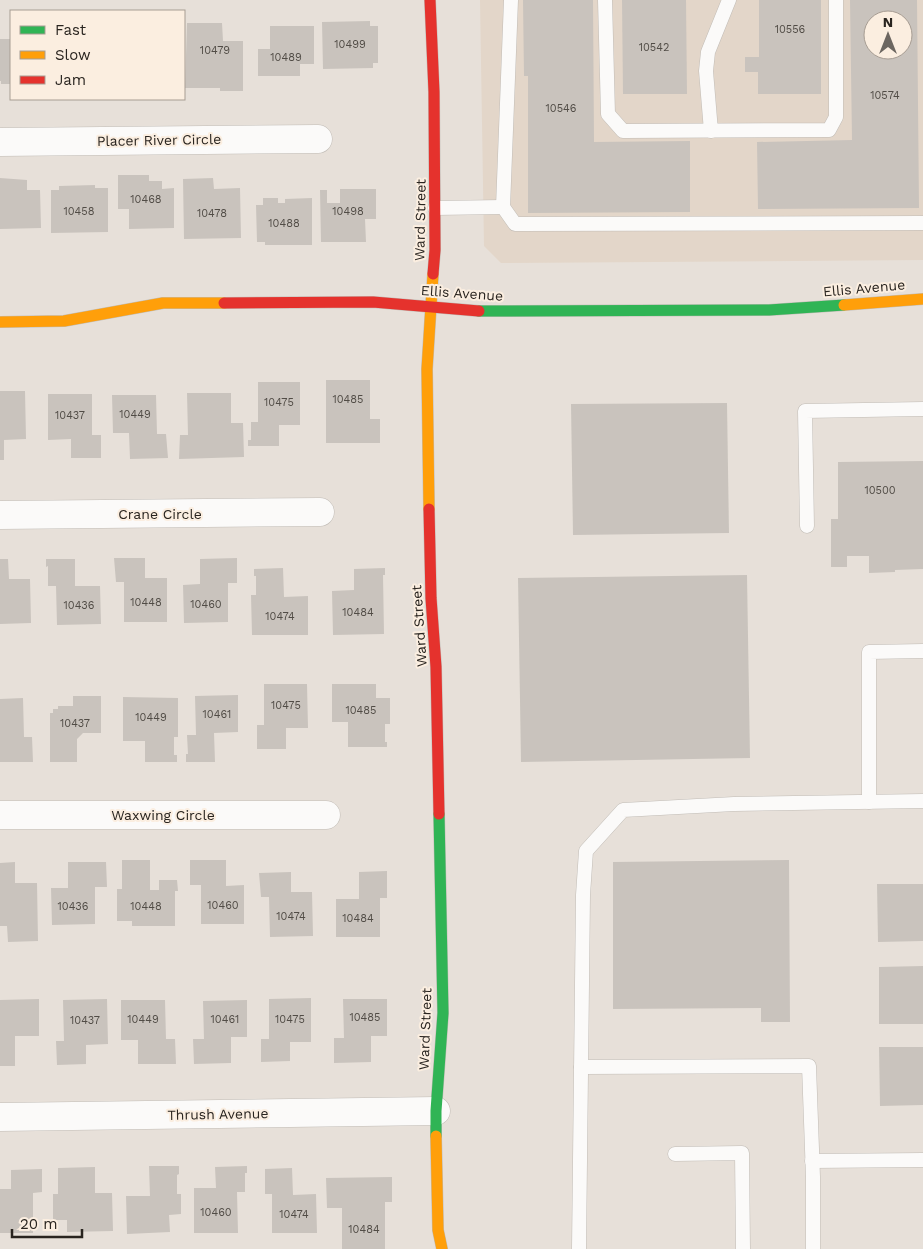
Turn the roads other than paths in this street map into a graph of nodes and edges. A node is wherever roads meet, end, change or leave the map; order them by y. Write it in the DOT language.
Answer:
graph roads {
  1 [pos="430,0"];
  2 [pos="511,0"];
  3 [pos="605,0"];
  4 [pos="729,0"];
  5 [pos="836,0"];
  6 [pos="711,131"];
  7 [pos="318,139"];
  8 [pos="0,142"];
  9 [pos="503,207"];
  10 [pos="436,208"];
  11 [pos="923,223"];
  12 [pos="923,299"];
  13 [pos="432,306"];
  14 [pos="0,322"];
  15 [pos="923,409"];
  16 [pos="320,512"];
  17 [pos="0,515"];
  18 [pos="807,526"];
  19 [pos="923,652"];
  20 [pos="923,801"];
  21 [pos="869,802"];
  22 [pos="0,815"];
  23 [pos="326,815"];
  24 [pos="581,1067"];
  25 [pos="436,1112"];
  26 [pos="0,1117"];
  27 [pos="675,1154"];
  28 [pos="923,1160"];
  29 [pos="812,1161"];
  30 [pos="442,1249"];
  31 [pos="579,1249"];
  32 [pos="743,1249"];
  33 [pos="813,1249"];
  1 -- 10 [label="street, Ward Street"];
  2 -- 9 [label="lane"];
  3 -- 6 [label="lane"];
  4 -- 6 [label="lane"];
  5 -- 6 [label="lane"];
  7 -- 8 [label="street, Placer River Circle"];
  9 -- 10 [label="lane"];
  9 -- 11 [label="lane"];
  10 -- 13 [label="street, Ward Street"];
  12 -- 13 [label="street, Ellis Avenue"];
  13 -- 14 [label="street, Ellis Avenue"];
  13 -- 25 [label="street, Ward Street"];
  15 -- 18 [label="lane"];
  16 -- 17 [label="street, Crane Circle"];
  19 -- 21 [label="lane"];
  20 -- 21 [label="lane"];
  21 -- 24 [label="lane"];
  22 -- 23 [label="street, Waxwing Circle"];
  24 -- 29 [label="lane"];
  24 -- 31 [label="lane"];
  25 -- 26 [label="street, Thrush Avenue"];
  25 -- 30 [label="street, Ward Street"];
  27 -- 32 [label="lane"];
  28 -- 29 [label="lane"];
  29 -- 33 [label="lane"];
}
